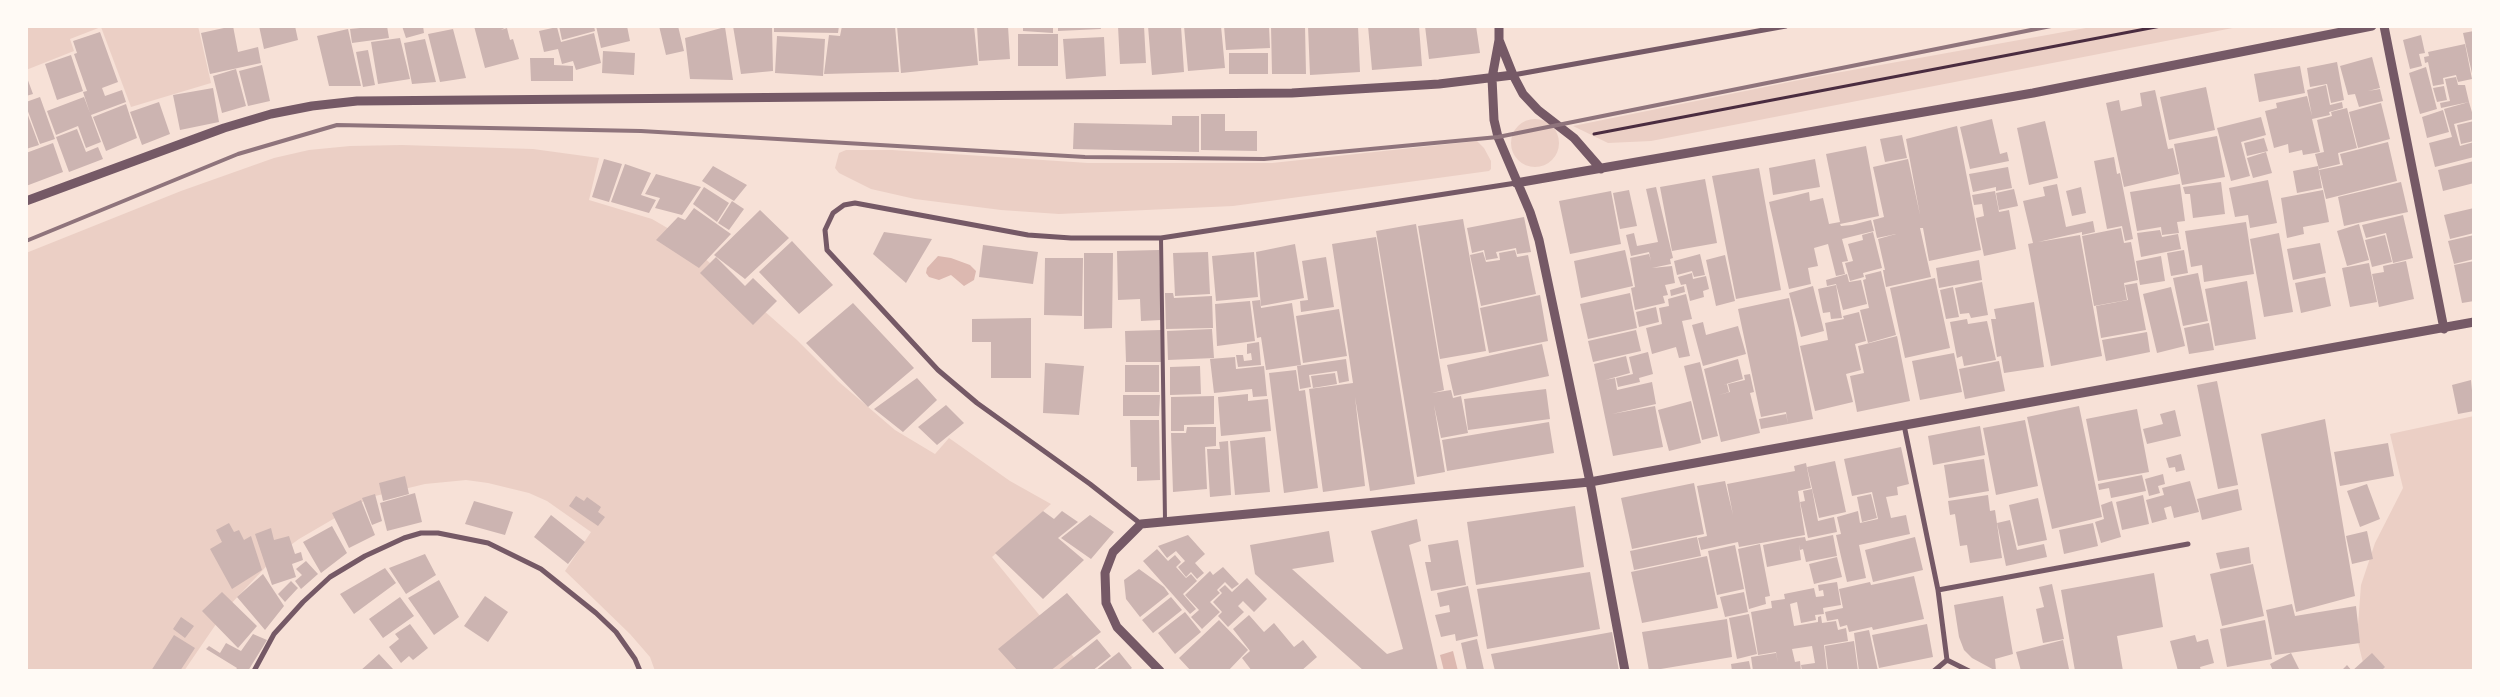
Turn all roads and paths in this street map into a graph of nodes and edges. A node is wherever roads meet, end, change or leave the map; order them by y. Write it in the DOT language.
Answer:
graph roads {
  1 [pos="1499,26"];
  2 [pos="1786,26"];
  3 [pos="2161,26"];
  4 [pos="2372,26"];
  5 [pos="2384,26"];
  6 [pos="1499,40"];
  7 [pos="1513,76"];
  8 [pos="1492,78"];
  9 [pos="1574,138"];
  10 [pos="1601,168"];
  11 [pos="1516,183"];
  12 [pos="26,201"];
  13 [pos="1161,238"];
  14 [pos="2474,322"];
  15 [pos="2444,328"];
  16 [pos="1904,424"];
  17 [pos="1590,482"];
  18 [pos="1165,521"];
  19 [pos="1141,524"];
  20 [pos="2188,544"];
  21 [pos="1938,590"];
  22 [pos="1947,660"];
  23 [pos="254,671"];
  24 [pos="640,671"];
  25 [pos="1160,671"];
  26 [pos="1625,671"];
  27 [pos="1934,671"];
  28 [pos="1968,671"];
  1 -- 6 [label="street"];
  2 -- 7 [label="street"];
  3 -- 9 [label="path"];
  4 -- 10 [label="street"];
  5 -- 15 [label="street"];
  6 -- 7 [label="street"];
  6 -- 8 [label="street"];
  7 -- 8 [label="street"];
  7 -- 9 [label="street"];
  8 -- 11 [label="street"];
  8 -- 12 [label="street"];
  9 -- 10 [label="street"];
  10 -- 11 [label="street"];
  11 -- 13 [label="street"];
  11 -- 17 [label="street"];
  13 -- 18 [label="lane"];
  13 -- 19 [label="street"];
  14 -- 15 [label="street"];
  15 -- 16 [label="street"];
  16 -- 17 [label="street"];
  16 -- 21 [label="street"];
  17 -- 18 [label="street"];
  17 -- 26 [label="street"];
  18 -- 19 [label="street"];
  19 -- 25 [label="street"];
  20 -- 21 [label="street"];
  21 -- 22 [label="street"];
  22 -- 27 [label="street"];
  22 -- 28 [label="street"];
  23 -- 24 [label="street"];
}
